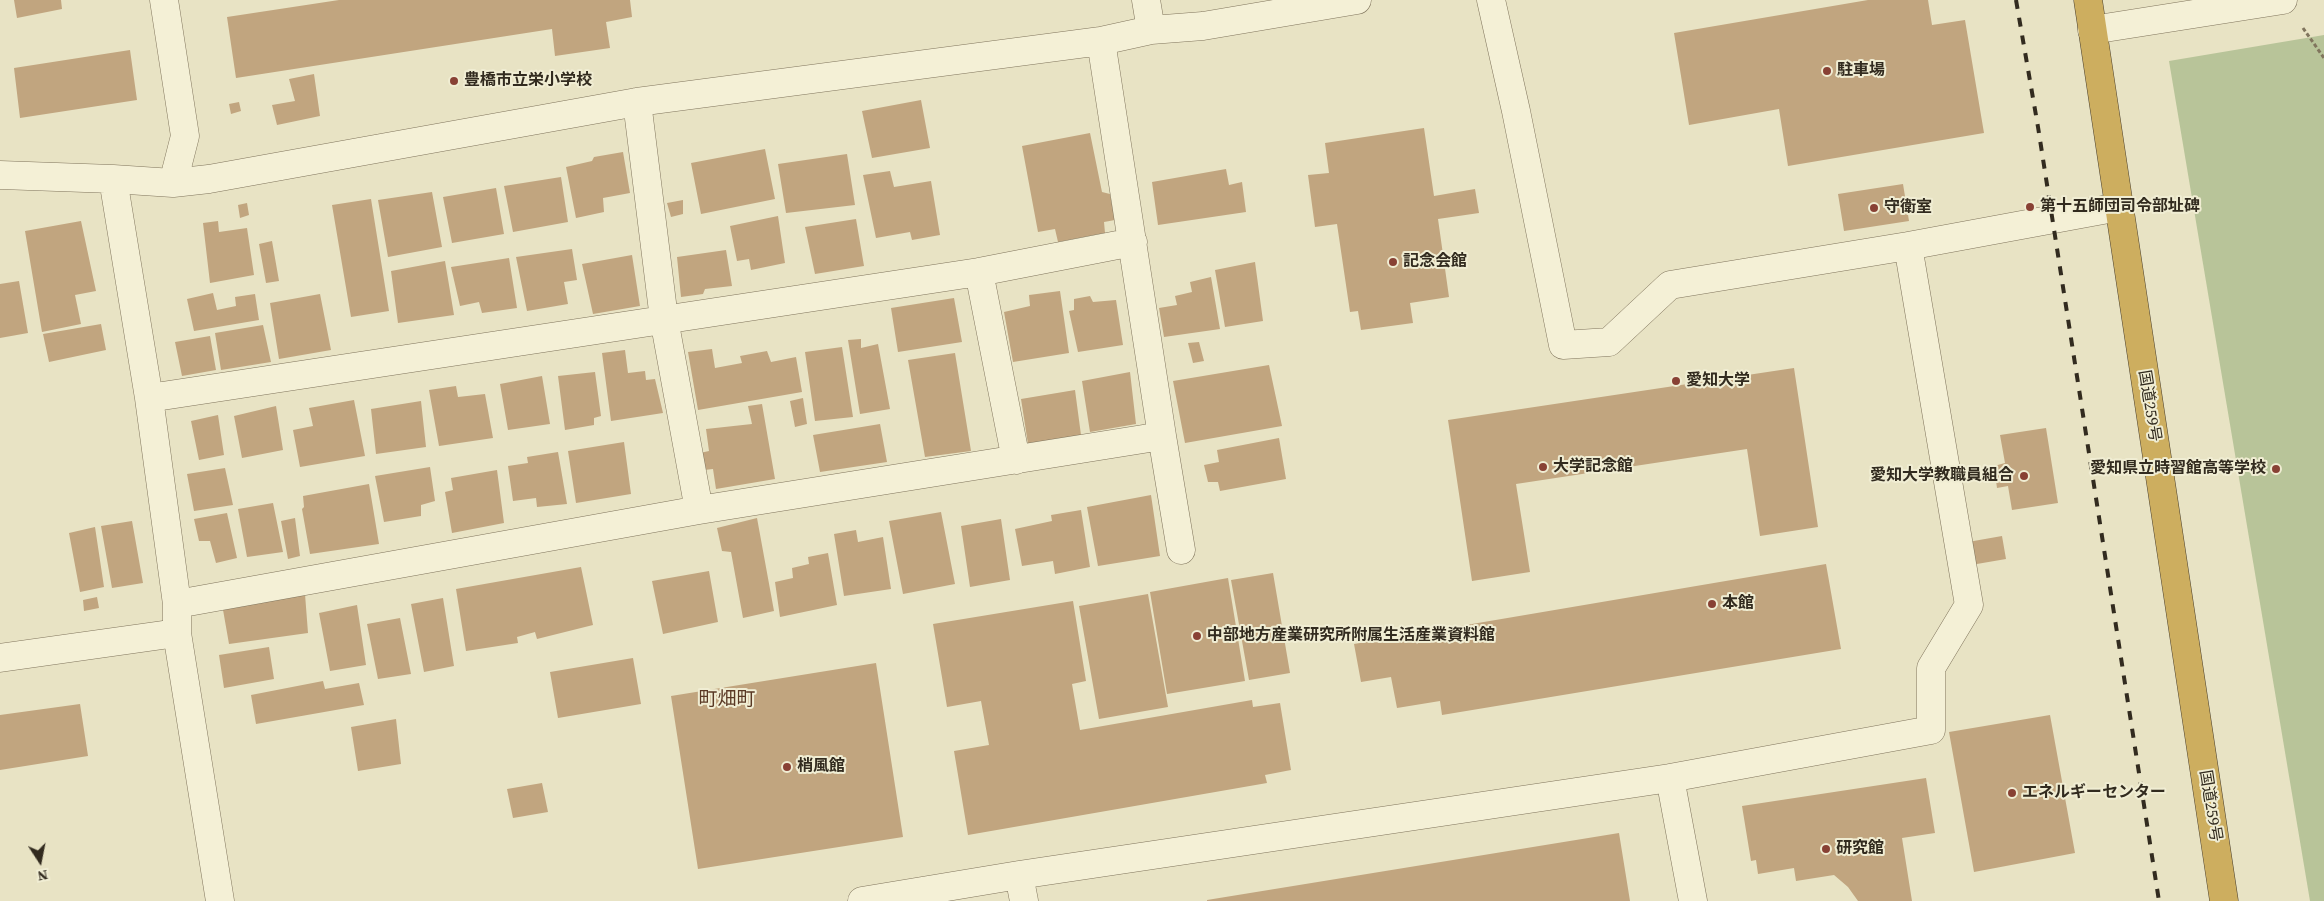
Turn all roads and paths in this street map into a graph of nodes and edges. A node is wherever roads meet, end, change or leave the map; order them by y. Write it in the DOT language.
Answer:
graph roads {
  1 [pos="164,0"];
  2 [pos="1146,0"];
  3 [pos="1357,0"];
  4 [pos="1490,0"];
  5 [pos="2088,0"];
  6 [pos="2283,0"];
  7 [pos="1150,30"];
  8 [pos="2092,30"];
  9 [pos="1101,41"];
  10 [pos="637,102"];
  11 [pos="0,175"];
  12 [pos="113,179"];
  13 [pos="173,184"];
  14 [pos="2119,207"];
  15 [pos="1133,242"];
  16 [pos="1908,246"];
  17 [pos="979,272"];
  18 [pos="664,319"];
  19 [pos="149,398"];
  20 [pos="1162,436"];
  21 [pos="1016,460"];
  22 [pos="699,510"];
  23 [pos="1181,550"];
  24 [pos="177,604"];
  25 [pos="177,632"];
  26 [pos="0,658"];
  27 [pos="1670,778"];
  28 [pos="1022,888"];
  29 [pos="220,901"];
  30 [pos="862,901"];
  31 [pos="1693,901"];
  32 [pos="2224,901"];
  1 -- 13 [label="street"];
  2 -- 7 [label="street"];
  3 -- 7 [label="street"];
  4 -- 16 [label="street"];
  5 -- 8 [label="highway, 国道259号"];
  6 -- 8 [label="street"];
  7 -- 9 [label="street"];
  8 -- 14 [label="highway, 国道259号"];
  9 -- 10 [label="street"];
  9 -- 15 [label="street"];
  10 -- 13 [label="street"];
  10 -- 18 [label="street"];
  11 -- 12 [label="street"];
  12 -- 13 [label="street"];
  12 -- 19 [label="street"];
  14 -- 16 [label="street"];
  14 -- 32 [label="highway, 国道259号"];
  15 -- 17 [label="street"];
  15 -- 20 [label="street"];
  16 -- 27 [label="street"];
  17 -- 18 [label="street"];
  17 -- 21 [label="street"];
  18 -- 19 [label="street"];
  18 -- 22 [label="street"];
  19 -- 24 [label="street"];
  20 -- 21 [label="street"];
  20 -- 23 [label="street"];
  21 -- 22 [label="street"];
  22 -- 24 [label="street"];
  24 -- 25 [label="street"];
  25 -- 26 [label="street"];
  25 -- 29 [label="street"];
  27 -- 28 [label="street"];
  27 -- 31 [label="street"];
  28 -- 30 [label="street"];
}
